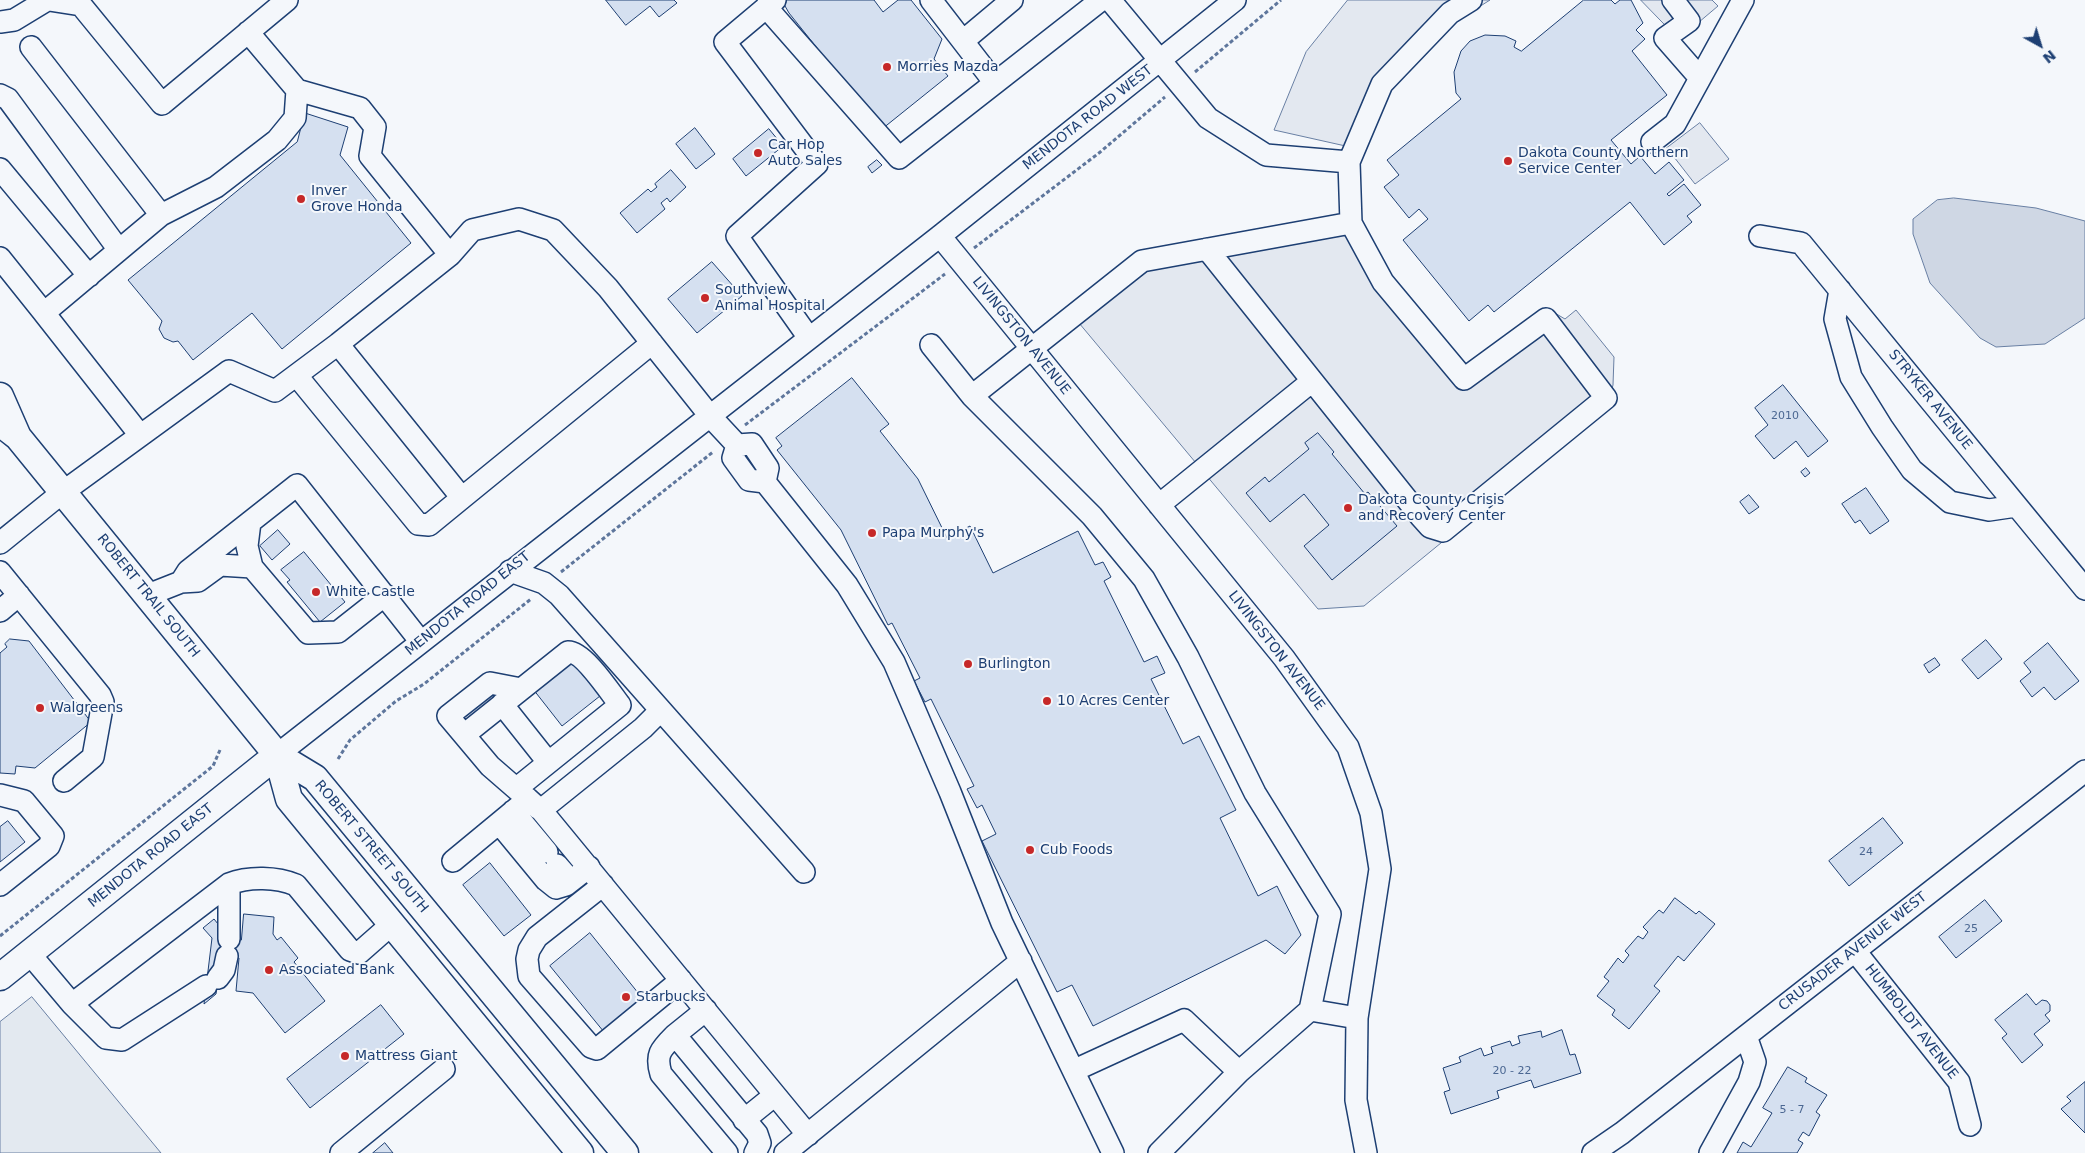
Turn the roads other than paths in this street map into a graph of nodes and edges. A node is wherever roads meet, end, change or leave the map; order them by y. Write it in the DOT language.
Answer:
graph roads {
  1 [pos="48,0"];
  2 [pos="287,0"];
  3 [pos="931,0"];
  4 [pos="1012,0"];
  5 [pos="1101,0"];
  6 [pos="1110,0"];
  7 [pos="1235,0"];
  8 [pos="1471,0"];
  9 [pos="1673,0"];
  10 [pos="1743,0"];
  11 [pos="771,4"];
  12 [pos="7,21"];
  13 [pos="248,32"];
  14 [pos="963,41"];
  15 [pos="31,47"];
  16 [pos="1160,61"];
  17 [pos="1700,78"];
  18 [pos="995,83"];
  19 [pos="297,90"];
  20 [pos="0,95"];
  21 [pos="1652,142"];
  22 [pos="1349,162"];
  23 [pos="0,169"];
  24 [pos="161,215"];
  25 [pos="1351,223"];
  26 [pos="940,236"];
  27 [pos="1760,236"];
  28 [pos="1206,249"];
  29 [pos="119,250"];
  30 [pos="450,255"];
  31 [pos="0,258"];
  32 [pos="89,276"];
  33 [pos="1840,290"];
  34 [pos="44,313"];
  35 [pos="809,338"];
  36 [pos="652,343"];
  37 [pos="338,344"];
  38 [pos="931,346"];
  39 [pos="1031,348"];
  40 [pos="297,376"];
  41 [pos="1311,382"];
  42 [pos="0,396"];
  43 [pos="972,396"];
  44 [pos="710,416"];
  45 [pos="9,430"];
  46 [pos="140,434"];
  47 [pos="63,492"];
  48 [pos="462,498"];
  49 [pos="1159,505"];
  50 [pos="2016,506"];
  51 [pos="250,522"];
  52 [pos="1,539"];
  53 [pos="252,567"];
  54 [pos="510,571"];
  55 [pos="0,572"];
  56 [pos="181,582"];
  57 [pos="2085,589"];
  58 [pos="19,595"];
  59 [pos="148,595"];
  60 [pos="385,596"];
  61 [pos="0,612"];
  62 [pos="422,642"];
  63 [pos="521,689"];
  64 [pos="502,704"];
  65 [pos="660,711"];
  66 [pos="464,735"];
  67 [pos="277,755"];
  68 [pos="548,762"];
  69 [pos="2085,771"];
  70 [pos="64,781"];
  71 [pos="0,795"];
  72 [pos="520,806"];
  73 [pos="453,861"];
  74 [pos="558,866"];
  75 [pos="588,867"];
  76 [pos="804,872"];
  77 [pos="229,884"];
  78 [pos="0,885"];
  79 [pos="603,885"];
  80 [pos="392,924"];
  81 [pos="1855,951"];
  82 [pos="29,953"];
  83 [pos="1020,961"];
  84 [pos="0,977"];
  85 [pos="681,980"];
  86 [pos="72,1004"];
  87 [pos="706,1010"];
  88 [pos="1310,1010"];
  89 [pos="1357,1018"];
  90 [pos="675,1035"];
  91 [pos="1746,1036"];
  92 [pos="444,1069"];
  93 [pos="1075,1070"];
  94 [pos="1239,1072"];
  95 [pos="774,1095"];
  96 [pos="744,1120"];
  97 [pos="1970,1125"];
  98 [pos="808,1135"];
  99 [pos="341,1153"];
  100 [pos="580,1153"];
  101 [pos="625,1153"];
  102 [pos="727,1153"];
  103 [pos="755,1153"];
  104 [pos="786,1153"];
  105 [pos="1114,1153"];
  106 [pos="1159,1153"];
  107 [pos="1366,1153"];
  108 [pos="1594,1153"];
  109 [pos="1710,1153"];
  1 -- 12 [label="street"];
  1 -- 13 [label="street"];
  2 -- 13 [label="street"];
  3 -- 14 [label="street"];
  4 -- 14 [label="street"];
  5 -- 18 [label="street"];
  6 -- 16 [label="street"];
  7 -- 16 [label="street, MENDOTA ROAD WEST"];
  8 -- 22 [label="street"];
  9 -- 17 [label="street"];
  10 -- 17 [label="street"];
  11 -- 18 [label="street"];
  11 -- 35 [label="street"];
  13 -- 19 [label="street"];
  14 -- 18 [label="street"];
  15 -- 24 [label="street"];
  16 -- 22 [label="street"];
  16 -- 26 [label="street, MENDOTA ROAD WEST"];
  17 -- 21 [label="street"];
  19 -- 24 [label="street"];
  19 -- 30 [label="street"];
  20 -- 29 [label="street"];
  22 -- 25 [label="street"];
  23 -- 32 [label="street"];
  24 -- 29 [label="street"];
  25 -- 28 [label="street"];
  25 -- 41 [label="street"];
  26 -- 35 [label="street, MENDOTA ROAD EAST"];
  26 -- 39 [label="street, LIVINGSTON AVENUE"];
  27 -- 33 [label="street, STRYKER AVENUE"];
  28 -- 39 [label="street"];
  28 -- 41 [label="street"];
  29 -- 32 [label="street"];
  30 -- 36 [label="street"];
  30 -- 37 [label="street"];
  31 -- 34 [label="street"];
  32 -- 34 [label="street"];
  33 -- 50 [label="street, STRYKER AVENUE"];
  33 -- 50 [label="street"];
  34 -- 46 [label="street"];
  35 -- 44 [label="street, MENDOTA ROAD EAST"];
  36 -- 44 [label="street"];
  36 -- 48 [label="street"];
  37 -- 40 [label="street"];
  37 -- 48 [label="street"];
  38 -- 43 [label="street"];
  39 -- 43 [label="street"];
  39 -- 49 [label="street, LIVINGSTON AVENUE"];
  40 -- 46 [label="street"];
  40 -- 48 [label="street"];
  41 -- 49 [label="street"];
  42 -- 45 [label="main road, ROBERT TRAIL SOUTH"];
  43 -- 88 [label="street"];
  44 -- 54 [label="street, MENDOTA ROAD EAST"];
  44 -- 83 [label="street"];
  45 -- 47 [label="main road, ROBERT TRAIL SOUTH"];
  46 -- 47 [label="street"];
  47 -- 52 [label="street"];
  47 -- 59 [label="main road, ROBERT TRAIL SOUTH"];
  49 -- 89 [label="street, LIVINGSTON AVENUE"];
  50 -- 57 [label="street, STRYKER AVENUE"];
  51 -- 53 [label="street"];
  51 -- 56 [label="street"];
  51 -- 60 [label="street"];
  53 -- 56 [label="street"];
  53 -- 60 [label="street"];
  54 -- 62 [label="street, MENDOTA ROAD EAST"];
  54 -- 65 [label="street"];
  55 -- 58 [label="street"];
  56 -- 59 [label="street"];
  58 -- 61 [label="street"];
  58 -- 70 [label="street"];
  59 -- 67 [label="main road, ROBERT TRAIL SOUTH"];
  60 -- 62 [label="street"];
  62 -- 67 [label="street, MENDOTA ROAD EAST"];
  63 -- 64 [label="street"];
  63 -- 66 [label="street"];
  63 -- 68 [label="street"];
  64 -- 66 [label="street"];
  64 -- 68 [label="street"];
  65 -- 72 [label="street"];
  65 -- 76 [label="street"];
  66 -- 72 [label="street"];
  67 -- 80 [label="main road"];
  67 -- 82 [label="main road, MENDOTA ROAD EAST"];
  67 -- 101 [label="main road, ROBERT STREET SOUTH"];
  68 -- 72 [label="street"];
  69 -- 81 [label="street, CRUSADER AVENUE WEST"];
  71 -- 78 [label="street"];
  72 -- 73 [label="street"];
  72 -- 74 [label="street"];
  72 -- 74 [label="street"];
  72 -- 75 [label="street"];
  74 -- 75 [label="street"];
  75 -- 79 [label="street"];
  77 -- 80 [label="street"];
  77 -- 86 [label="street"];
  77 -- 86 [label="street"];
  79 -- 85 [label="street"];
  79 -- 85 [label="street"];
  80 -- 100 [label="main road"];
  81 -- 91 [label="street, CRUSADER AVENUE WEST"];
  81 -- 97 [label="street, HUMBOLDT AVENUE"];
  82 -- 84 [label="main road, MENDOTA ROAD EAST"];
  82 -- 86 [label="street"];
  83 -- 93 [label="street"];
  83 -- 98 [label="street"];
  85 -- 87 [label="street"];
  87 -- 90 [label="street"];
  87 -- 95 [label="street"];
  88 -- 89 [label="street"];
  88 -- 94 [label="street"];
  89 -- 107 [label="street, LIVINGSTON AVENUE"];
  90 -- 96 [label="street"];
  90 -- 102 [label="street"];
  91 -- 108 [label="street, CRUSADER AVENUE WEST"];
  91 -- 109 [label="street"];
  92 -- 99 [label="street"];
  93 -- 94 [label="street"];
  93 -- 105 [label="street"];
  94 -- 106 [label="street"];
  95 -- 96 [label="street"];
  95 -- 98 [label="street"];
  96 -- 103 [label="street"];
  98 -- 104 [label="street"];
}
